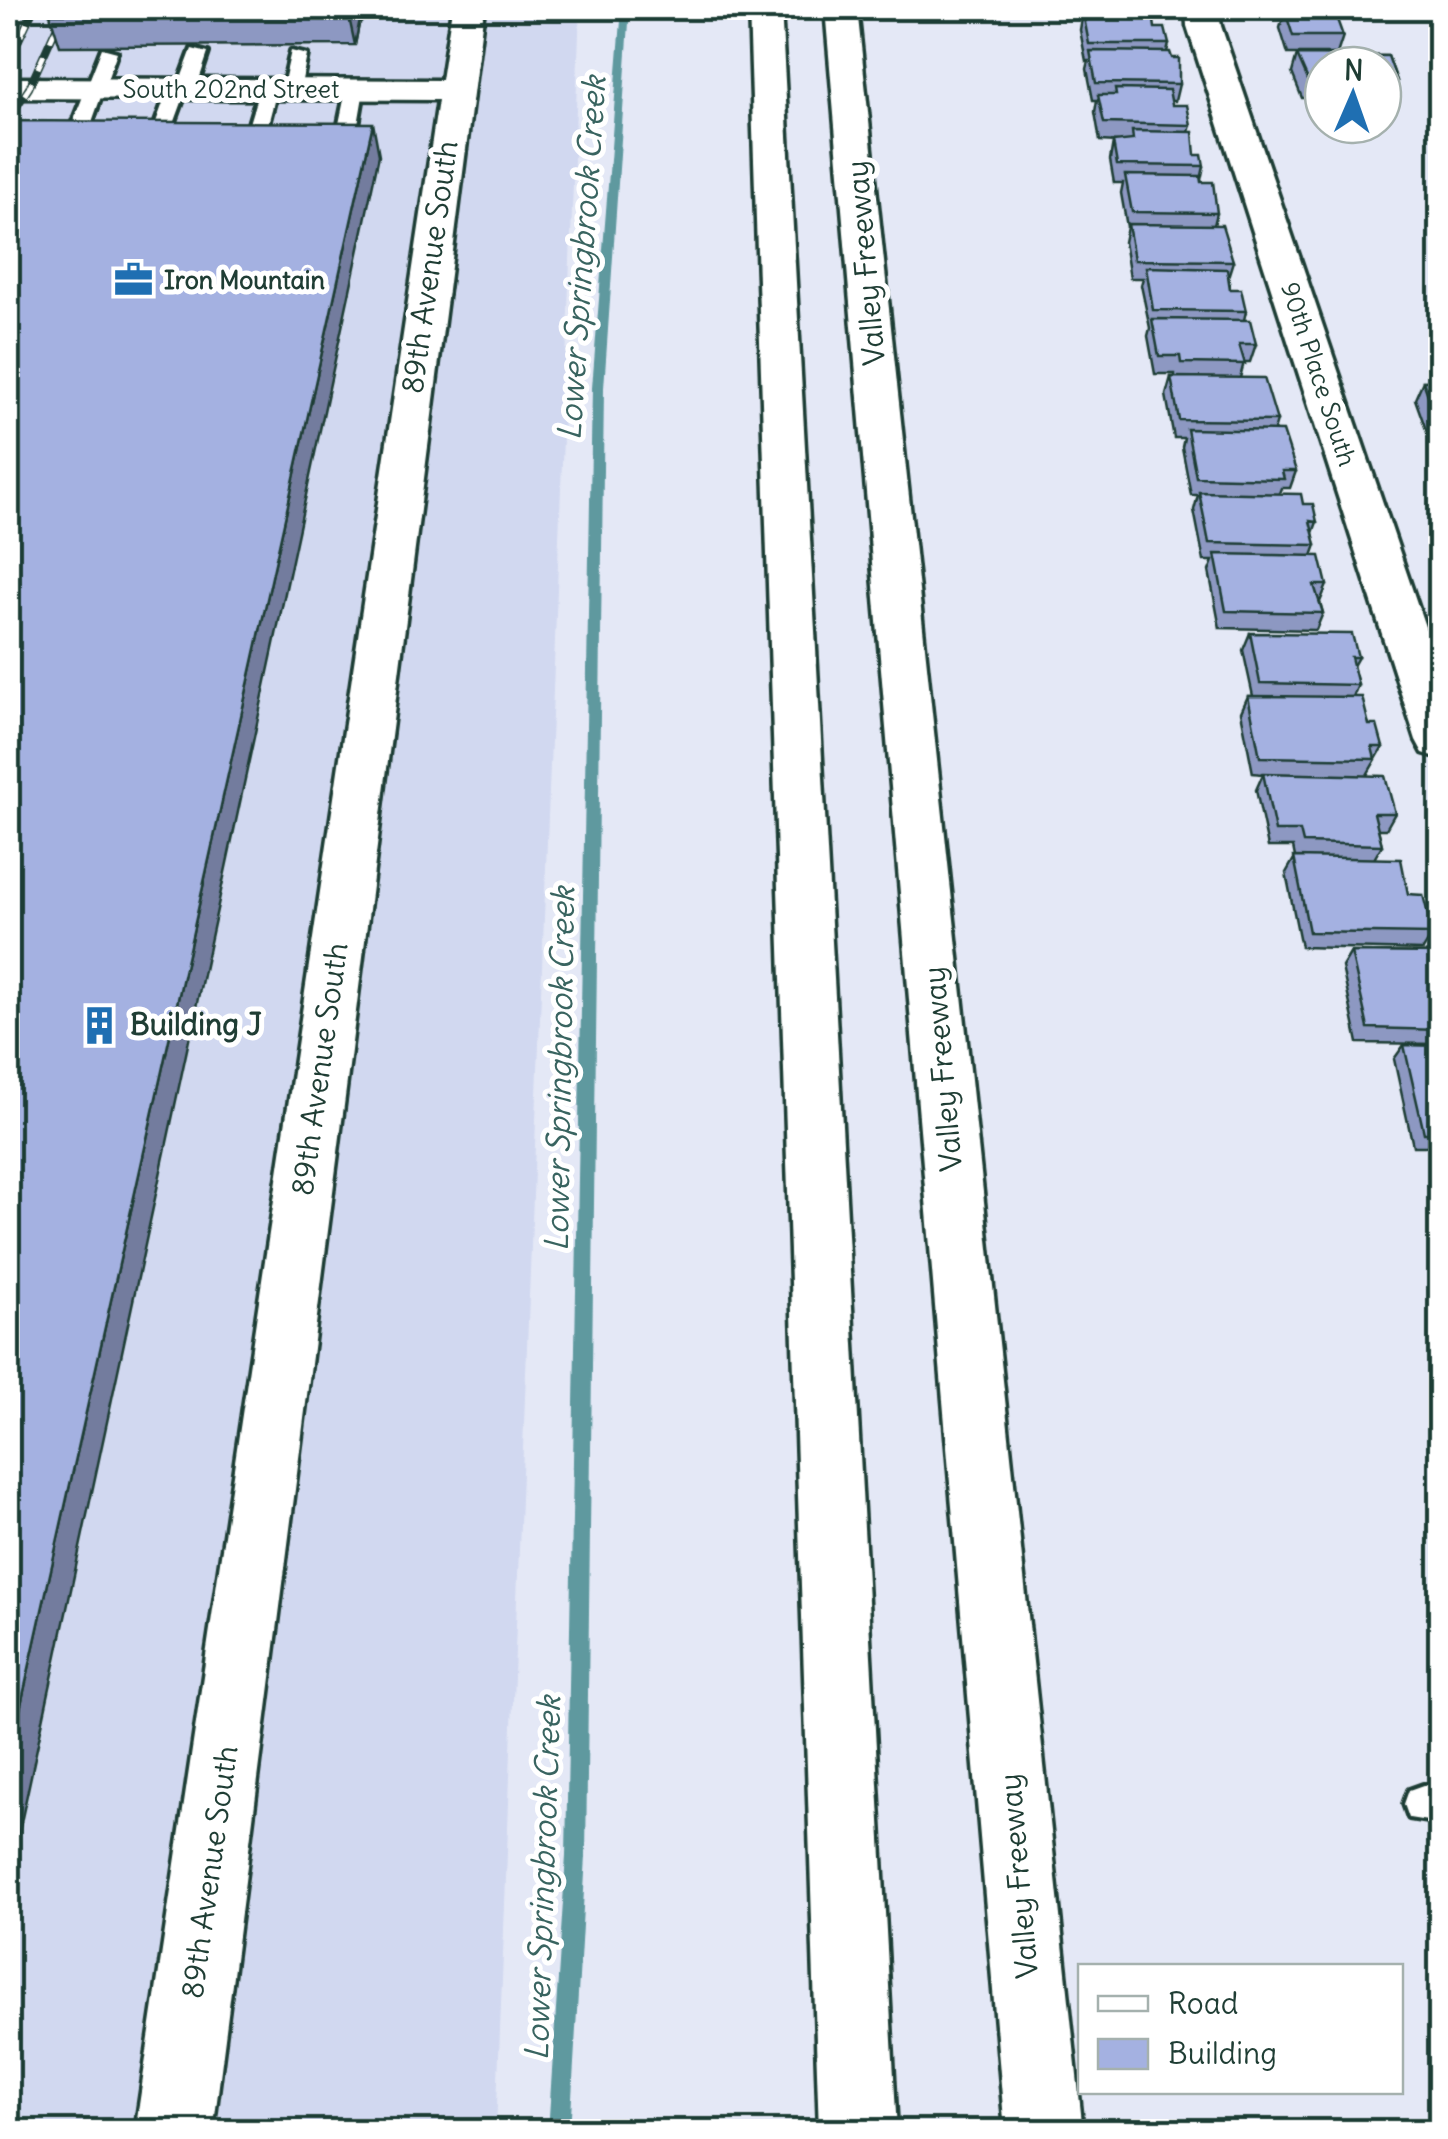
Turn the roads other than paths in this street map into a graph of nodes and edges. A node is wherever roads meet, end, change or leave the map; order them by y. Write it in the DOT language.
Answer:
graph roads {
  1 [pos="468,8"];
  2 [pos="765,8"];
  3 [pos="841,8"];
  4 [pos="1202,8"];
  5 [pos="108,52"];
  6 [pos="199,53"];
  7 [pos="298,55"];
  8 [pos="8,88"];
  9 [pos="94,88"];
  10 [pos="182,89"];
  11 [pos="280,90"];
  12 [pos="355,90"];
  13 [pos="455,90"];
  14 [pos="72,147"];
  15 [pos="252,148"];
  16 [pos="344,148"];
  17 [pos="156,150"];
  18 [pos="1440,740"];
  19 [pos="174,2132"];
  20 [pos="858,2132"];
  21 [pos="1044,2132"];
  1 -- 13 [label="main road, 89th Avenue South"];
  2 -- 20 [label="main road"];
  3 -- 21 [label="main road, Valley Freeway"];
  4 -- 18 [label="main road, 90th Place South"];
  5 -- 9 [label="lane"];
  6 -- 10 [label="lane"];
  7 -- 11 [label="lane"];
  8 -- 9 [label="main road, South 202nd Street"];
  9 -- 10 [label="main road, South 202nd Street"];
  9 -- 14 [label="lane"];
  10 -- 11 [label="main road, South 202nd Street"];
  10 -- 17 [label="lane"];
  11 -- 12 [label="main road, South 202nd Street"];
  11 -- 15 [label="lane"];
  12 -- 13 [label="main road, South 202nd Street"];
  12 -- 16 [label="lane"];
  13 -- 19 [label="main road, 89th Avenue South"];
}
